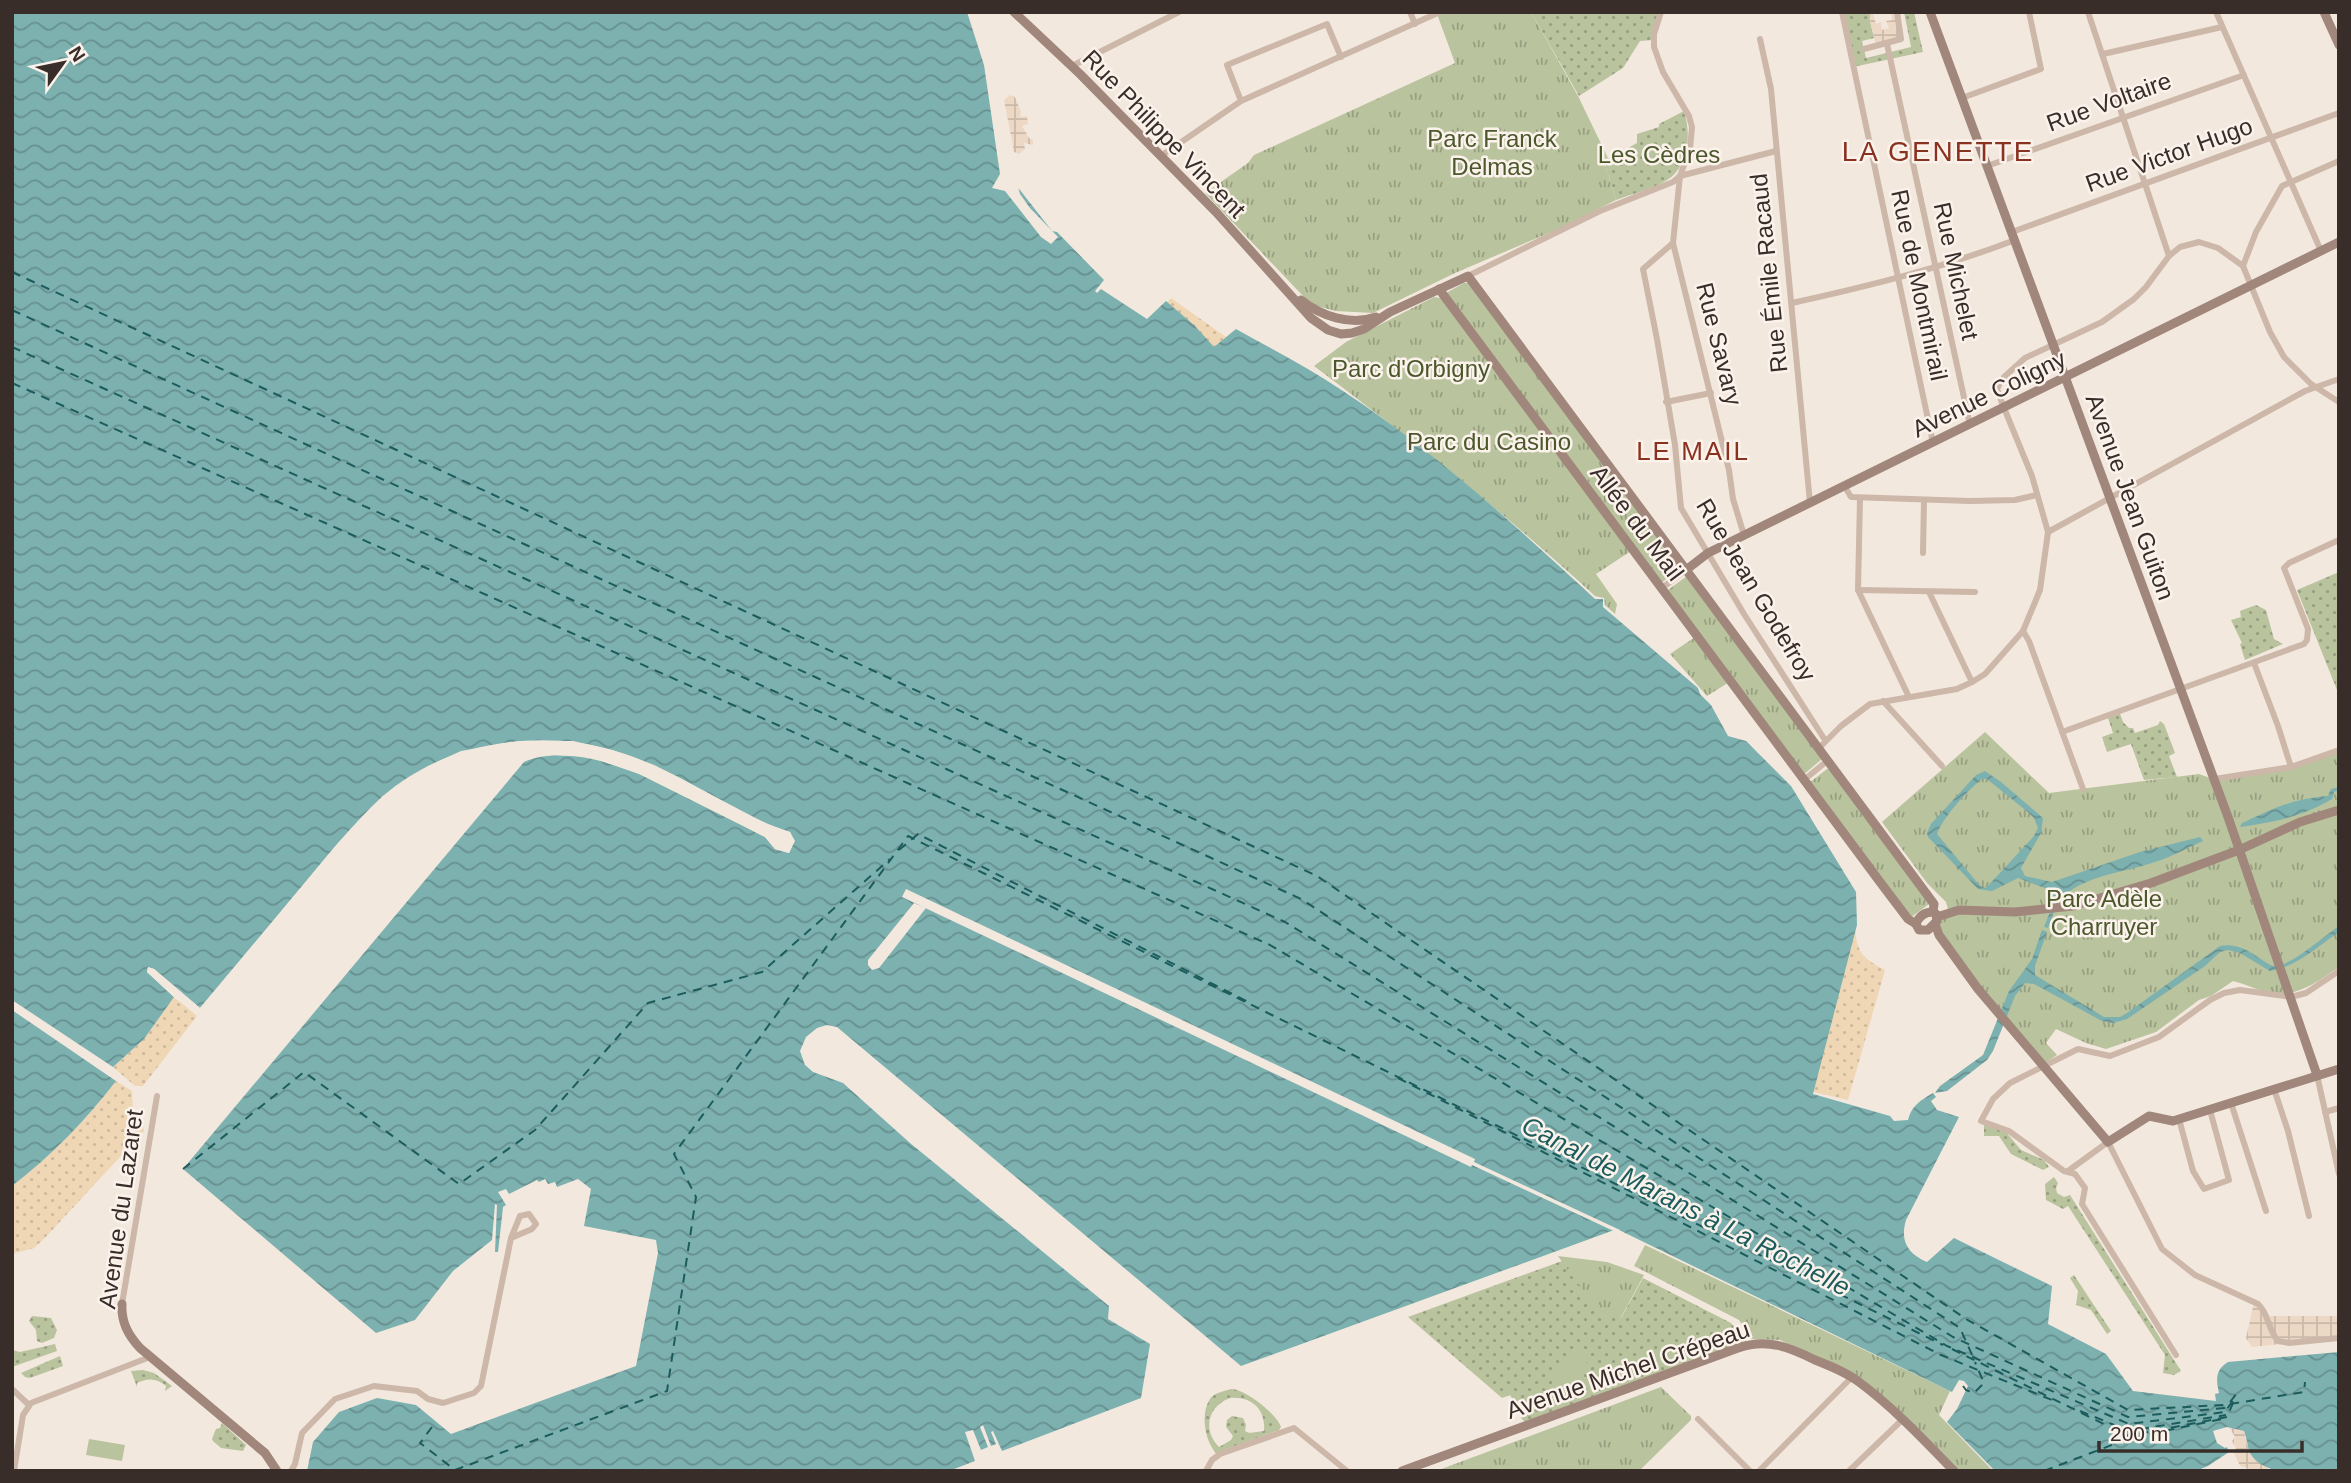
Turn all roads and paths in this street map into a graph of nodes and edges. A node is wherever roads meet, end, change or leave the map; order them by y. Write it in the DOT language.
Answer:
graph roads {
  1 [pos="1014,12"];
  2 [pos="1179,12"];
  3 [pos="1410,12"];
  4 [pos="1440,12"];
  5 [pos="1661,12"];
  6 [pos="1842,12"];
  7 [pos="1897,12"];
  8 [pos="1930,12"];
  9 [pos="2029,12"];
  10 [pos="2088,12"];
  11 [pos="2216,12"];
  12 [pos="2324,12"];
  13 [pos="1415,24"];
  14 [pos="2222,27"];
  15 [pos="1760,40"];
  16 [pos="1887,44"];
  17 [pos="2339,45"];
  18 [pos="1864,49"];
  19 [pos="2103,54"];
  20 [pos="1341,57"];
  21 [pos="1072,66"];
  22 [pos="2244,75"];
  23 [pos="1962,98"];
  24 [pos="1241,102"];
  25 [pos="2339,113"];
  26 [pos="2124,118"];
  27 [pos="2272,138"];
  28 [pos="1776,151"];
  29 [pos="1161,156"];
  30 [pos="2339,161"];
  31 [pos="1987,166"];
  32 [pos="1680,176"];
  33 [pos="2290,182"];
  34 [pos="2144,183"];
  35 [pos="2013,236"];
  36 [pos="2339,242"];
  37 [pos="1673,243"];
  38 [pos="2321,251"];
  39 [pos="2169,256"];
  40 [pos="2243,267"];
  41 [pos="1936,268"];
  42 [pos="1468,276"];
  43 [pos="1897,279"];
  44 [pos="1284,286"];
  45 [pos="2252,286"];
  46 [pos="1439,289"];
  47 [pos="1793,303"];
  48 [pos="1390,312"];
  49 [pos="2053,343"];
  50 [pos="2066,377"];
  51 [pos="2339,379"];
  52 [pos="2315,387"];
  53 [pos="1711,393"];
  54 [pos="1666,402"];
  55 [pos="2339,402"];
  56 [pos="2004,408"];
  57 [pos="1970,425"];
  58 [pos="1933,443"];
  59 [pos="1845,487"];
  60 [pos="2038,495"];
  61 [pos="1860,498"];
  62 [pos="2110,499"];
  63 [pos="1924,501"];
  64 [pos="1810,504"];
  65 [pos="2048,532"];
  66 [pos="1744,536"];
  67 [pos="2339,540"];
  68 [pos="1708,553"];
  69 [pos="1923,553"];
  70 [pos="1686,570"];
  71 [pos="1662,588"];
  72 [pos="1858,590"];
  73 [pos="1929,592"];
  74 [pos="1975,592"];
  75 [pos="2023,631"];
  76 [pos="2254,663"];
  77 [pos="1972,682"];
  78 [pos="2180,689"];
  79 [pos="1909,697"];
  80 [pos="1883,701"];
  81 [pos="2062,732"];
  82 [pos="1825,740"];
  83 [pos="1818,749"];
  84 [pos="2339,750"];
  85 [pos="1827,761"];
  86 [pos="1942,766"];
  87 [pos="2291,767"];
  88 [pos="1804,779"];
  89 [pos="2214,779"];
  90 [pos="2083,789"];
  91 [pos="2339,810"];
  92 [pos="2239,850"];
  93 [pos="1935,918"];
  94 [pos="1916,924"];
  95 [pos="2339,971"];
  96 [pos="2291,997"];
  97 [pos="2044,1067"];
  98 [pos="2339,1069"];
  99 [pos="2317,1075"];
  100 [pos="2274,1089"];
  101 [pos="157,1096"];
  102 [pos="2231,1103"];
  103 [pos="2339,1108"];
  104 [pos="2210,1110"];
  105 [pos="2325,1112"];
  106 [pos="2179,1119"];
  107 [pos="2108,1142"];
  108 [pos="2068,1171"];
  109 [pos="2339,1174"];
  110 [pos="2266,1211"];
  111 [pos="2309,1216"];
  112 [pos="511,1238"];
  113 [pos="122,1304"];
  114 [pos="2339,1338"];
  115 [pos="2176,1355"];
  116 [pos="150,1357"];
  117 [pos="1852,1377"];
  118 [pos="12,1389"];
  119 [pos="29,1405"];
  120 [pos="1698,1419"];
  121 [pos="1903,1419"];
  122 [pos="14,1471"];
  123 [pos="278,1471"];
  124 [pos="291,1471"];
  125 [pos="1206,1471"];
  126 [pos="1346,1471"];
  127 [pos="1402,1471"];
  128 [pos="1750,1471"];
  129 [pos="1759,1471"];
  130 [pos="1849,1471"];
  131 [pos="1954,1471"];
  1 -- 21 [label="street, Rue Philippe Vincent"];
  2 -- 21 [label="street"];
  3 -- 13 [label="street"];
  4 -- 13 [label="street"];
  5 -- 32 [label="street"];
  6 -- 43 [label="street, Rue de Montmirail"];
  7 -- 16 [label="street"];
  8 -- 23 [label="street, Avenue Jean Guiton"];
  9 -- 23 [label="street"];
  10 -- 19 [label="street"];
  11 -- 14 [label="street"];
  12 -- 17 [label="street"];
  13 -- 20 [label="street"];
  14 -- 19 [label="street"];
  14 -- 22 [label="street"];
  15 -- 28 [label="street, Rue Émile Racaud"];
  16 -- 18 [label="street"];
  16 -- 41 [label="street, Rue Michelet"];
  19 -- 26 [label="street"];
  20 -- 24 [label="street"];
  20 -- 24 [label="street"];
  21 -- 29 [label="street, Rue Philippe Vincent"];
  22 -- 26 [label="street, Rue Voltaire"];
  22 -- 27 [label="street"];
  23 -- 31 [label="street, Avenue Jean Guiton"];
  24 -- 29 [label="street"];
  25 -- 27 [label="street, Rue Victor Hugo"];
  26 -- 31 [label="street, Rue Voltaire"];
  26 -- 34 [label="street"];
  27 -- 33 [label="street"];
  27 -- 34 [label="street, Rue Victor Hugo"];
  28 -- 32 [label="street"];
  28 -- 47 [label="street, Rue Émile Racaud"];
  29 -- 44 [label="street, Rue Philippe Vincent"];
  30 -- 33 [label="street"];
  31 -- 35 [label="street, Avenue Jean Guiton"];
  32 -- 37 [label="street"];
  32 -- 42 [label="street"];
  33 -- 38 [label="street"];
  33 -- 40 [label="street"];
  34 -- 35 [label="street, Rue Victor Hugo"];
  34 -- 39 [label="street"];
  35 -- 41 [label="street, Rue Victor Hugo"];
  35 -- 49 [label="street, Avenue Jean Guiton"];
  36 -- 38 [label="street, Avenue Coligny"];
  37 -- 53 [label="street, Rue Savary"];
  37 -- 54 [label="street, Rue Jean Godefroy"];
  38 -- 45 [label="street, Avenue Coligny"];
  39 -- 40 [label="street"];
  39 -- 49 [label="street"];
  40 -- 45 [label="street"];
  41 -- 43 [label="street, Rue Victor Hugo"];
  41 -- 57 [label="street, Rue Michelet"];
  42 -- 46 [label="street"];
  42 -- 70 [label="street, Allée du Mail"];
  43 -- 47 [label="street, Rue Victor Hugo"];
  43 -- 58 [label="street, Rue de Montmirail"];
  44 -- 48 [label="street, Rue Philippe Vincent"];
  44 -- 48 [label="street, Rue Philippe Vincent"];
  45 -- 50 [label="street, Avenue Coligny"];
  45 -- 52 [label="street"];
  46 -- 48 [label="street"];
  46 -- 71 [label="street, Allée du Mail"];
  47 -- 64 [label="street, Rue Émile Racaud"];
  49 -- 50 [label="street, Avenue Jean Guiton"];
  49 -- 56 [label="street"];
  50 -- 56 [label="street, Avenue Coligny"];
  50 -- 62 [label="street, Avenue Jean Guiton"];
  51 -- 52 [label="street"];
  52 -- 55 [label="street"];
  52 -- 62 [label="street"];
  53 -- 54 [label="street"];
  53 -- 66 [label="street, Rue Savary"];
  54 -- 68 [label="street, Rue Jean Godefroy"];
  56 -- 57 [label="street, Avenue Coligny"];
  56 -- 60 [label="street"];
  57 -- 58 [label="street, Avenue Coligny"];
  58 -- 59 [label="street, Avenue Coligny"];
  59 -- 61 [label="street"];
  59 -- 64 [label="street, Avenue Coligny"];
  60 -- 63 [label="street"];
  60 -- 65 [label="street"];
  61 -- 63 [label="street"];
  61 -- 72 [label="street"];
  62 -- 65 [label="street"];
  62 -- 78 [label="street, Avenue Jean Guiton"];
  63 -- 69 [label="street"];
  64 -- 66 [label="street, Avenue Coligny"];
  65 -- 75 [label="street"];
  66 -- 68 [label="street, Avenue Coligny"];
  67 -- 76 [label="street"];
  68 -- 70 [label="street, Avenue Coligny"];
  68 -- 82 [label="street, Rue Jean Godefroy"];
  70 -- 71 [label="street, Avenue Coligny"];
  70 -- 83 [label="street, Allée du Mail"];
  71 -- 88 [label="street, Allée du Mail"];
  72 -- 73 [label="street"];
  72 -- 79 [label="street"];
  73 -- 74 [label="street"];
  73 -- 77 [label="street"];
  75 -- 77 [label="street"];
  75 -- 81 [label="street"];
  76 -- 78 [label="street"];
  76 -- 87 [label="street"];
  77 -- 79 [label="street"];
  78 -- 81 [label="street"];
  78 -- 89 [label="street, Avenue Jean Guiton"];
  79 -- 80 [label="street"];
  80 -- 82 [label="street"];
  80 -- 86 [label="street"];
  81 -- 90 [label="street"];
  82 -- 83 [label="street"];
  83 -- 85 [label="street, Allée du Mail"];
  84 -- 87 [label="street"];
  85 -- 88 [label="street"];
  85 -- 93 [label="street, Allée du Mail"];
  87 -- 89 [label="street"];
  88 -- 94 [label="street, Allée du Mail"];
  89 -- 92 [label="street, Avenue Jean Guiton"];
  91 -- 92 [label="street"];
  92 -- 93 [label="street"];
  92 -- 96 [label="street, Avenue Jean Guiton"];
  93 -- 94 [label="street"];
  93 -- 94 [label="street"];
  93 -- 97 [label="street, Allée du Mail"];
  95 -- 96 [label="street"];
  96 -- 97 [label="street"];
  96 -- 99 [label="street, Avenue Jean Guiton"];
  97 -- 107 [label="street, Allée du Mail"];
  97 -- 108 [label="street"];
  98 -- 99 [label="street"];
  99 -- 100 [label="street"];
  99 -- 105 [label="street"];
  100 -- 102 [label="street"];
  100 -- 111 [label="street"];
  101 -- 113 [label="street, Avenue du Lazaret"];
  102 -- 104 [label="street"];
  102 -- 110 [label="street"];
  103 -- 105 [label="street"];
  104 -- 106 [label="street"];
  104 -- 106 [label="street"];
  105 -- 109 [label="street"];
  106 -- 107 [label="street"];
  107 -- 108 [label="street"];
  107 -- 114 [label="street"];
  108 -- 115 [label="street"];
  112 -- 124 [label="street"];
  113 -- 116 [label="street, Avenue du Lazaret"];
  116 -- 119 [label="street"];
  116 -- 123 [label="street, Avenue du Lazaret"];
  117 -- 121 [label="street, Avenue Michel Crépeau"];
  117 -- 127 [label="street, Avenue Michel Crépeau"];
  117 -- 129 [label="street"];
  118 -- 119 [label="street"];
  119 -- 122 [label="street"];
  120 -- 128 [label="street"];
  121 -- 130 [label="street"];
  121 -- 131 [label="street, Avenue Michel Crépeau"];
  125 -- 126 [label="street"];
}
